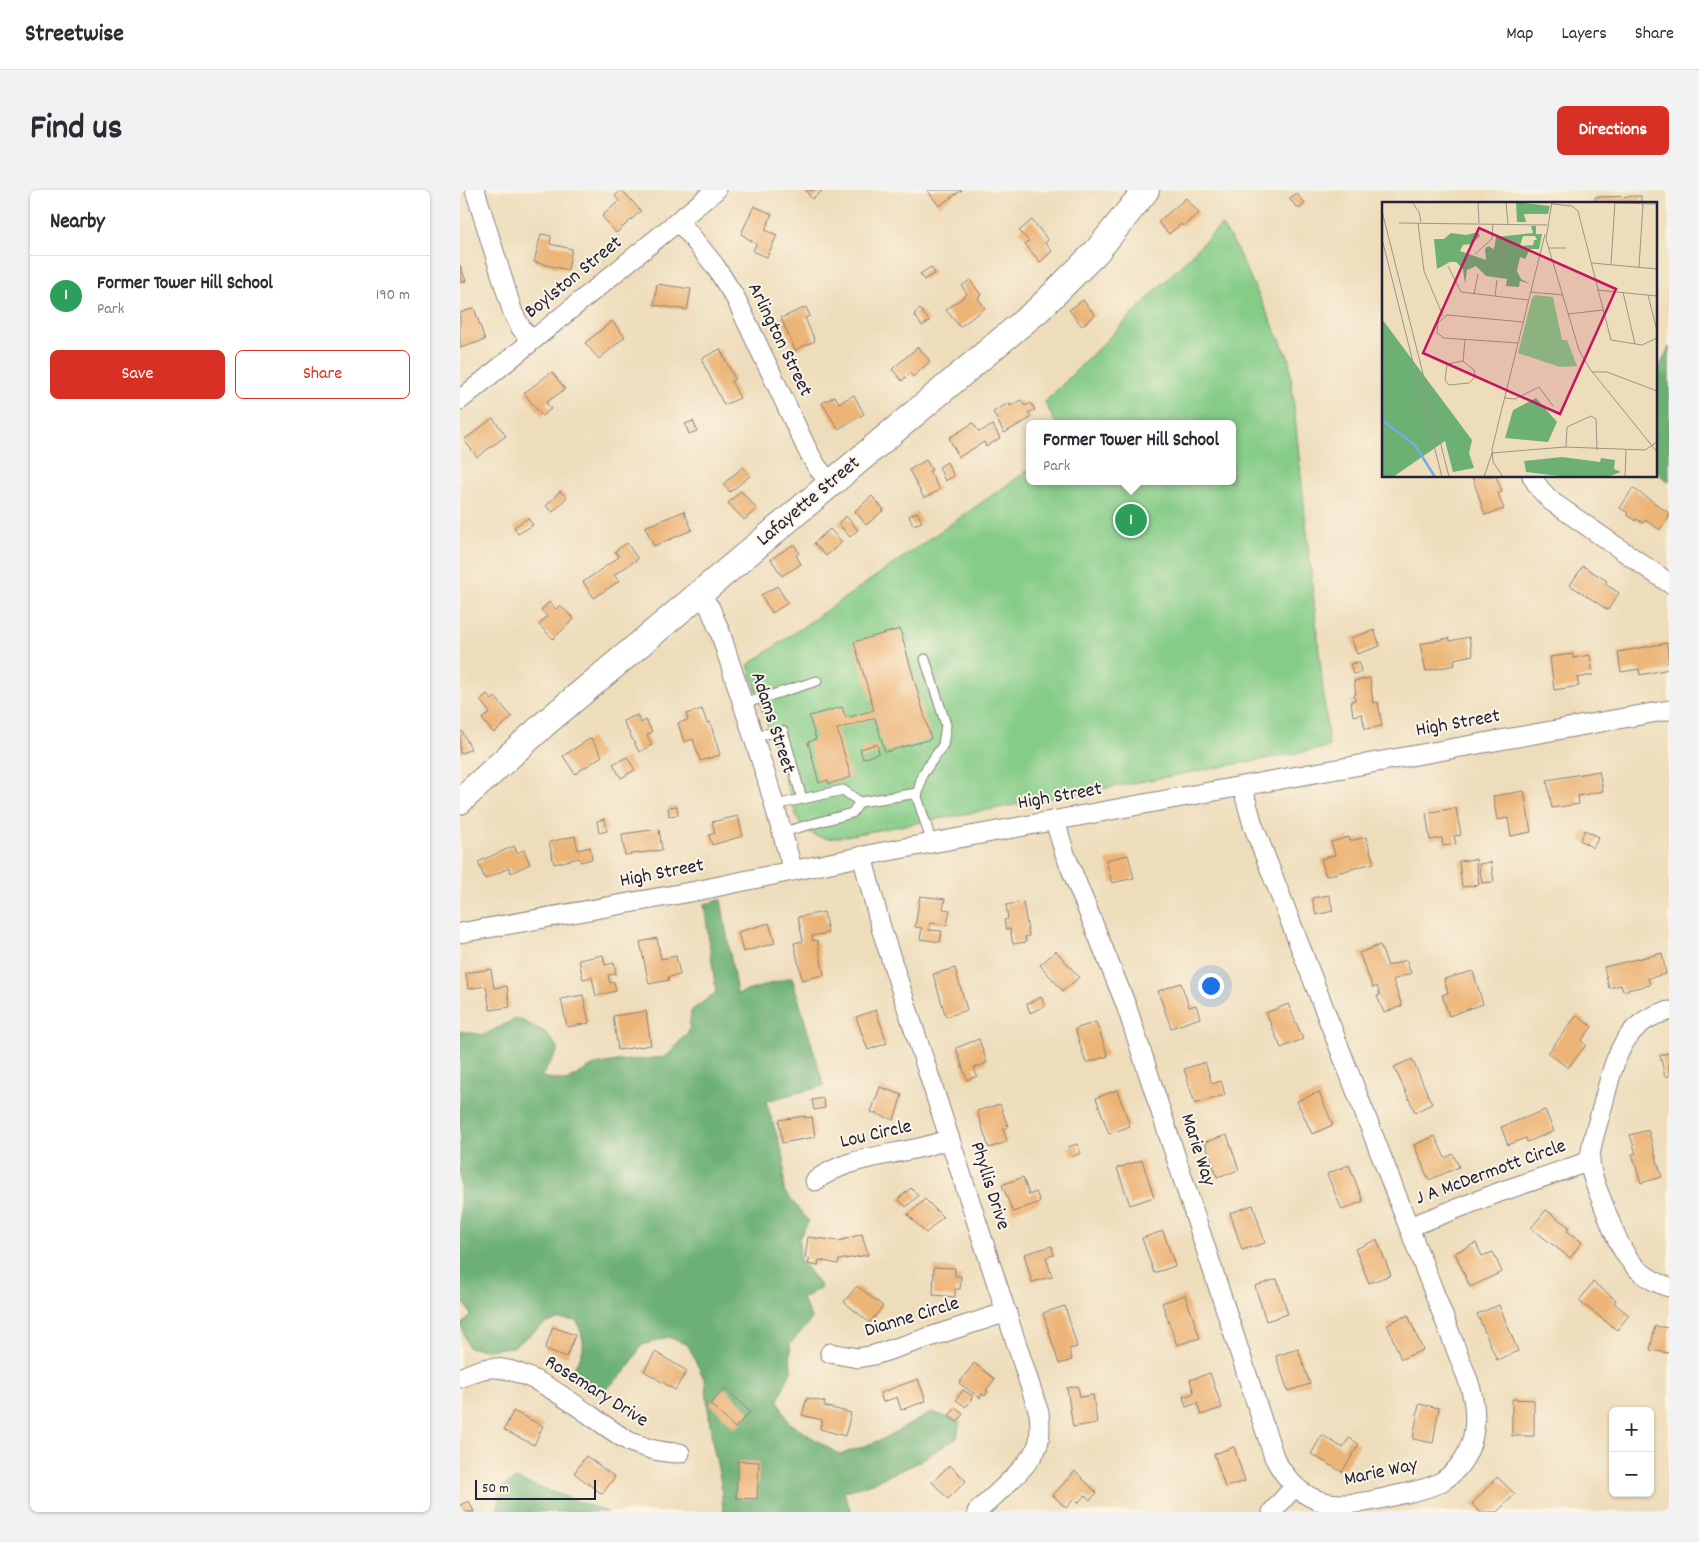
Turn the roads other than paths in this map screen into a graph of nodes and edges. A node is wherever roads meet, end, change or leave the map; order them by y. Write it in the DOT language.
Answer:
graph roads {
  1 [pos="475,190"];
  2 [pos="716,190"];
  3 [pos="1146,190"];
  4 [pos="679,221"];
  5 [pos="532,341"];
  6 [pos="460,400"];
  7 [pos="1533,478"];
  8 [pos="831,483"];
  9 [pos="1669,583"];
  10 [pos="699,593"];
  11 [pos="924,659"];
  12 [pos="817,681"];
  13 [pos="743,704"];
  14 [pos="1669,710"];
  15 [pos="754,736"];
  16 [pos="1242,786"];
  17 [pos="918,793"];
  18 [pos="802,799"];
  19 [pos="460,801"];
  20 [pos="860,802"];
  21 [pos="775,805"];
  22 [pos="1055,821"];
  23 [pos="783,832"];
  24 [pos="932,843"];
  25 [pos="862,856"];
  26 [pos="793,871"];
  27 [pos="460,933"];
  28 [pos="1669,1010"];
  29 [pos="950,1139"];
  30 [pos="1590,1161"];
  31 [pos="815,1181"];
  32 [pos="1409,1227"];
  33 [pos="1669,1287"];
  34 [pos="1006,1312"];
  35 [pos="830,1353"];
  36 [pos="460,1378"];
  37 [pos="680,1452"];
  38 [pos="1294,1486"];
  39 [pos="977,1512"];
  40 [pos="1272,1512"];
  1 -- 5 [label="street"];
  2 -- 4 [label="street, Boylston Street"];
  3 -- 8 [label="main road, Lafayette Street"];
  4 -- 5 [label="street, Boylston Street"];
  4 -- 8 [label="street, Arlington Street"];
  5 -- 6 [label="street, Boylston Street"];
  7 -- 9 [label="street"];
  8 -- 10 [label="main road, Lafayette Street"];
  10 -- 13 [label="street, Adams Street"];
  10 -- 19 [label="main road, Lafayette Street"];
  11 -- 17 [label="lane"];
  12 -- 13 [label="lane"];
  13 -- 15 [label="street, Adams Street"];
  14 -- 16 [label="street, High Street"];
  15 -- 18 [label="lane"];
  15 -- 21 [label="street, Adams Street"];
  16 -- 22 [label="street, High Street"];
  16 -- 32 [label="street, Marie Way"];
  17 -- 20 [label="lane"];
  17 -- 24 [label="lane"];
  18 -- 20 [label="lane"];
  18 -- 21 [label="lane"];
  20 -- 23 [label="lane"];
  21 -- 23 [label="street, Adams Street"];
  22 -- 24 [label="street, High Street"];
  22 -- 38 [label="street, Marie Way"];
  23 -- 26 [label="street, Adams Street"];
  24 -- 25 [label="street, High Street"];
  25 -- 26 [label="street, High Street"];
  25 -- 29 [label="street, Phyllis Drive"];
  26 -- 27 [label="street, High Street"];
  28 -- 30 [label="street, J A McDermott Circle"];
  29 -- 31 [label="street, Lou Circle"];
  29 -- 34 [label="street, Phyllis Drive"];
  30 -- 32 [label="street, J A McDermott Circle"];
  30 -- 33 [label="street, J A McDermott Circle"];
  32 -- 38 [label="street, Marie Way"];
  34 -- 35 [label="street, Dianne Circle"];
  34 -- 39 [label="street, Phyllis Drive"];
  36 -- 37 [label="street, Rosemary Drive"];
  38 -- 40 [label="street"];
}
